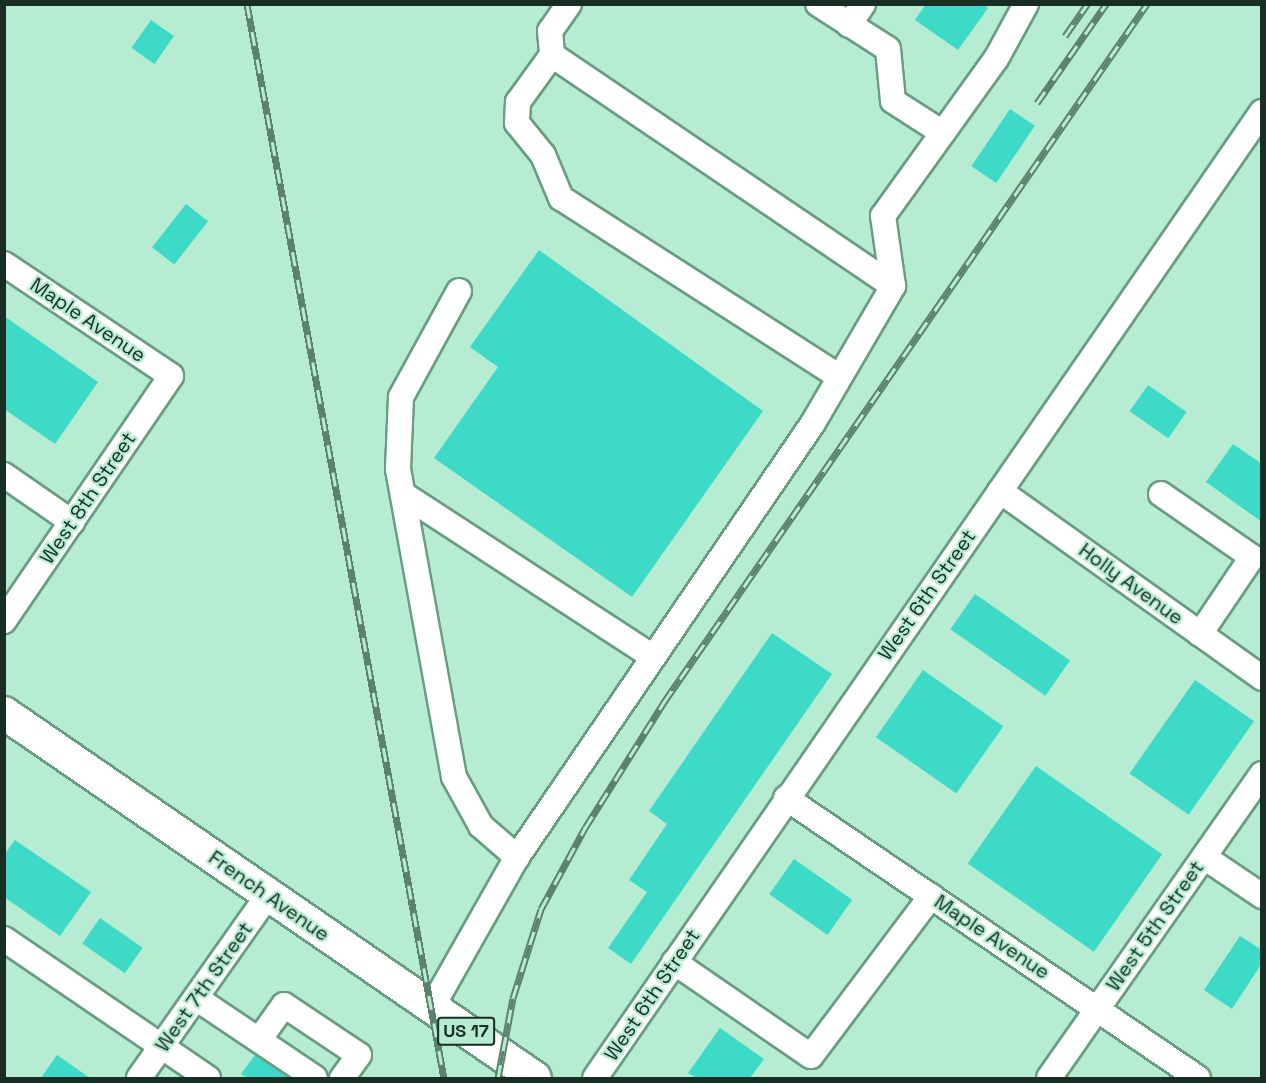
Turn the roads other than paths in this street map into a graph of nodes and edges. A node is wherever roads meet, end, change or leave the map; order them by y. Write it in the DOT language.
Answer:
graph roads {
  1 [pos="569,4"];
  2 [pos="818,4"];
  3 [pos="863,4"];
  4 [pos="1026,4"];
  5 [pos="849,25"];
  6 [pos="552,55"];
  7 [pos="1262,112"];
  8 [pos="943,133"];
  9 [pos="4,264"];
  10 [pos="893,286"];
  11 [pos="459,291"];
  12 [pos="171,376"];
  13 [pos="840,377"];
  14 [pos="4,475"];
  15 [pos="1000,490"];
  16 [pos="403,494"];
  17 [pos="1161,494"];
  18 [pos="72,522"];
  19 [pos="4,621"];
  20 [pos="1200,634"];
  21 [pos="653,657"];
  22 [pos="1262,678"];
  23 [pos="4,714"];
  24 [pos="1262,774"];
  25 [pos="786,798"];
  26 [pos="517,857"];
  27 [pos="1204,857"];
  28 [pos="268,895"];
  29 [pos="931,896"];
  30 [pos="1262,896"];
  31 [pos="4,939"];
  32 [pos="675,962"];
  33 [pos="196,998"];
  34 [pos="432,1007"];
  35 [pos="1097,1009"];
  36 [pos="258,1040"];
  37 [pos="162,1046"];
  38 [pos="139,1078"];
  39 [pos="207,1078"];
  40 [pos="315,1078"];
  41 [pos="342,1078"];
  42 [pos="535,1078"];
  43 [pos="595,1078"];
  44 [pos="1049,1078"];
  45 [pos="1198,1078"];
  1 -- 6 [label="street"];
  2 -- 5 [label="street"];
  3 -- 5 [label="street"];
  4 -- 8 [label="street"];
  5 -- 8 [label="street"];
  6 -- 10 [label="street"];
  6 -- 13 [label="street"];
  7 -- 15 [label="street, West 6th Street"];
  8 -- 10 [label="street"];
  9 -- 12 [label="street, Maple Avenue"];
  10 -- 13 [label="street"];
  11 -- 16 [label="street"];
  12 -- 18 [label="street, West 8th Street"];
  13 -- 21 [label="street"];
  14 -- 18 [label="street"];
  15 -- 20 [label="street, Holly Avenue"];
  15 -- 25 [label="street, West 6th Street"];
  16 -- 21 [label="street"];
  16 -- 26 [label="street"];
  17 -- 20 [label="street"];
  18 -- 19 [label="street, West 8th Street"];
  20 -- 22 [label="street, Holly Avenue"];
  21 -- 26 [label="street"];
  23 -- 28 [label="main road, French Avenue / US 17"];
  24 -- 27 [label="street, West 5th Street"];
  25 -- 29 [label="street, Maple Avenue"];
  25 -- 32 [label="street, West 6th Street"];
  26 -- 34 [label="street"];
  27 -- 30 [label="street"];
  27 -- 35 [label="street, West 5th Street"];
  28 -- 33 [label="street, West 7th Street"];
  28 -- 34 [label="main road, French Avenue / US 17"];
  29 -- 32 [label="street"];
  29 -- 35 [label="street, Maple Avenue"];
  31 -- 37 [label="street"];
  32 -- 43 [label="street, West 6th Street"];
  33 -- 36 [label="street"];
  33 -- 37 [label="street, West 7th Street"];
  34 -- 42 [label="main road, French Avenue / US 17"];
  35 -- 44 [label="street, West 5th Street"];
  35 -- 45 [label="street, Maple Avenue"];
  36 -- 40 [label="street"];
  36 -- 41 [label="street"];
  37 -- 38 [label="street, West 7th Street"];
  37 -- 39 [label="street"];
}
